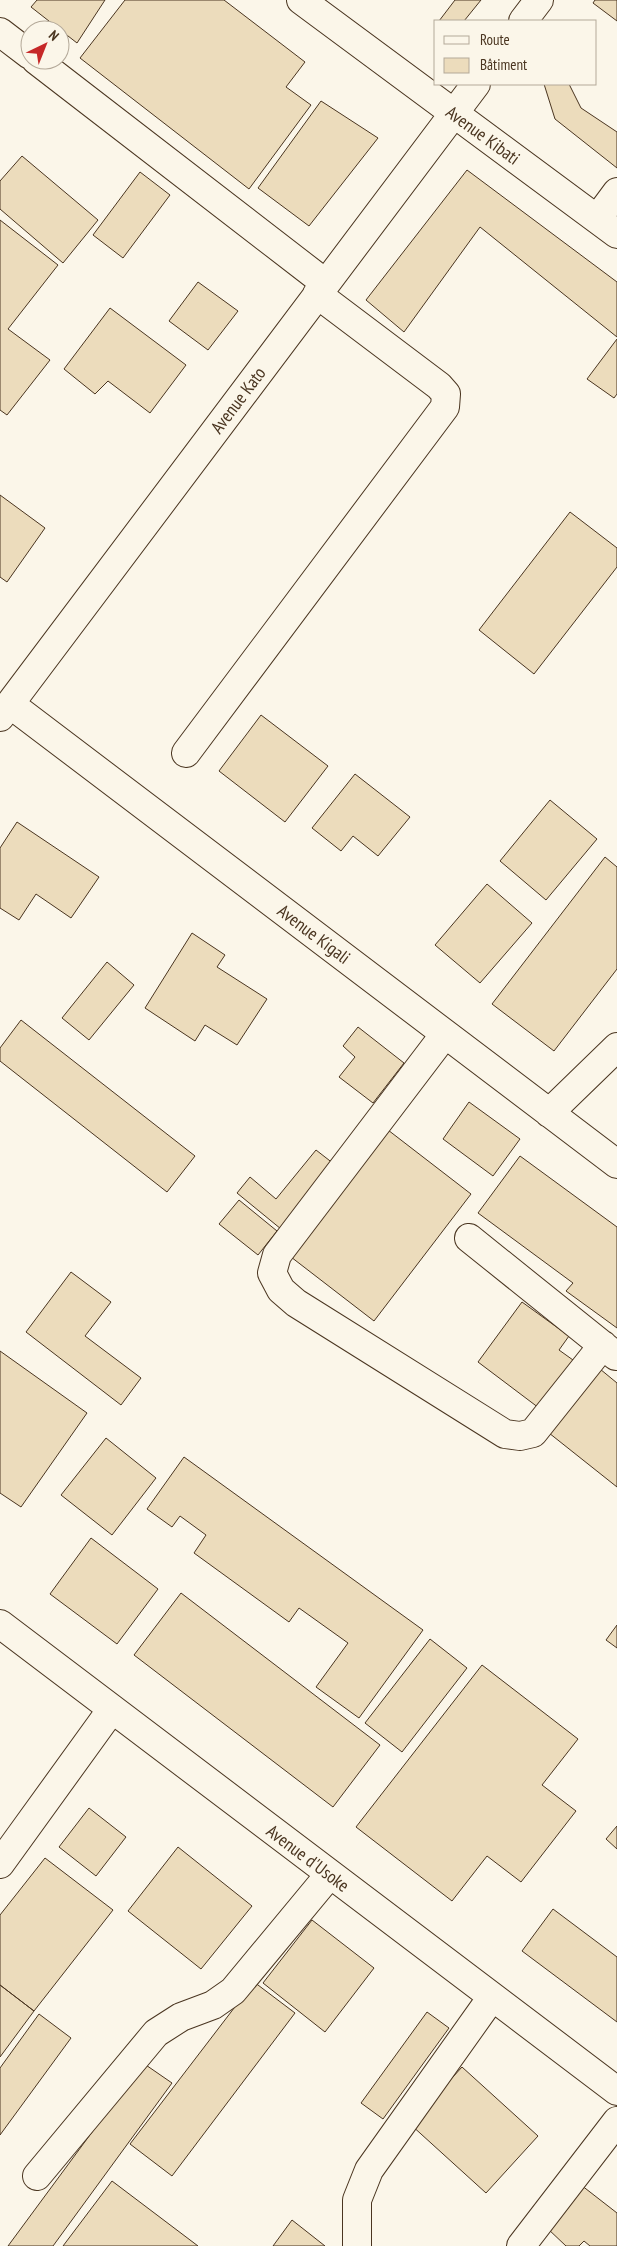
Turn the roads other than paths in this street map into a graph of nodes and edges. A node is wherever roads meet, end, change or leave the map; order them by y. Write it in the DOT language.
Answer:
graph roads {
  1 [pos="301,0"];
  2 [pos="539,0"];
  3 [pos="524,20"];
  4 [pos="0,32"];
  5 [pos="20,47"];
  6 [pos="48,70"];
  7 [pos="475,85"];
  8 [pos="454,113"];
  9 [pos="617,192"];
  10 [pos="607,226"];
  11 [pos="321,288"];
  12 [pos="5,710"];
  13 [pos="186,753"];
  14 [pos="445,1034"];
  15 [pos="617,1048"];
  16 [pos="549,1113"];
  17 [pos="617,1164"];
  18 [pos="469,1238"];
  19 [pos="610,1351"];
  20 [pos="0,1624"];
  21 [pos="112,1709"];
  22 [pos="0,1864"];
  23 [pos="330,1874"];
  24 [pos="492,1997"];
  25 [pos="617,2091"];
  26 [pos="617,2121"];
  27 [pos="37,2176"];
  28 [pos="357,2246"];
  29 [pos="521,2246"];
  1 -- 8 [label="street, Avenue Kibati"];
  2 -- 3 [label="street"];
  4 -- 5 [label="street"];
  6 -- 11 [label="street"];
  7 -- 8 [label="street, Avenue Kato"];
  8 -- 10 [label="street, Avenue Kibati"];
  8 -- 11 [label="street, Avenue Kato"];
  9 -- 10 [label="street"];
  11 -- 12 [label="street, Avenue Kato"];
  11 -- 13 [label="street"];
  12 -- 14 [label="street, Avenue Kigali"];
  14 -- 16 [label="street, Avenue Kigali"];
  14 -- 19 [label="street"];
  15 -- 16 [label="street"];
  16 -- 17 [label="street, Avenue Kigali"];
  18 -- 19 [label="street"];
  20 -- 21 [label="street, Avenue d'Usoke"];
  21 -- 22 [label="street"];
  21 -- 23 [label="street, Avenue d'Usoke"];
  23 -- 24 [label="street, Avenue d'Usoke"];
  23 -- 27 [label="street"];
  24 -- 25 [label="street, Avenue d'Usoke"];
  24 -- 28 [label="street"];
  26 -- 29 [label="street"];
}
